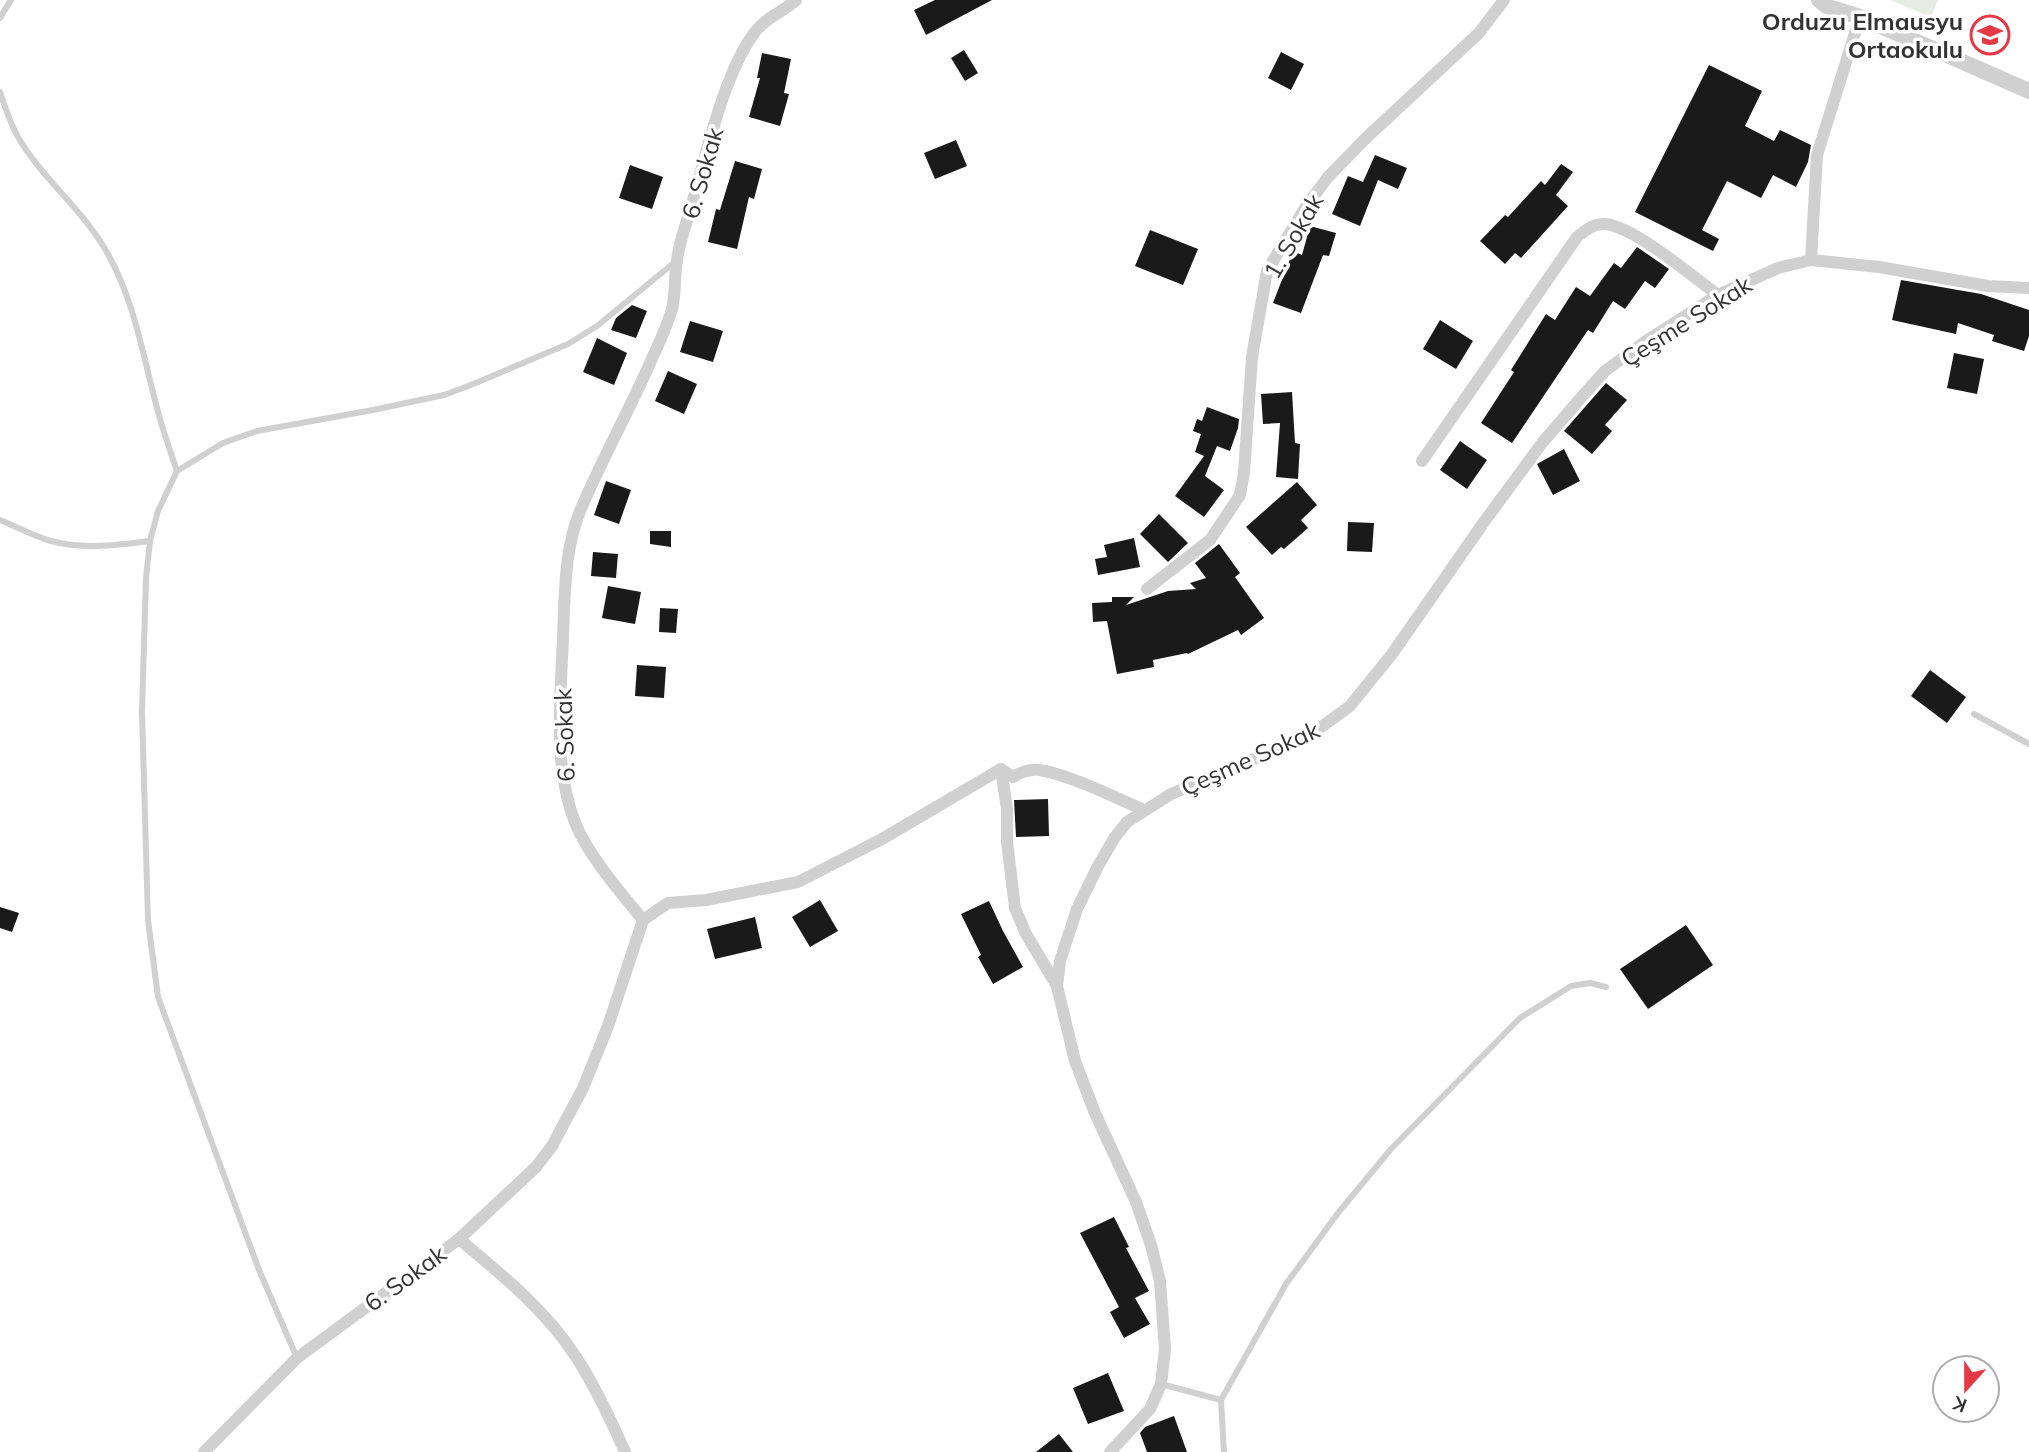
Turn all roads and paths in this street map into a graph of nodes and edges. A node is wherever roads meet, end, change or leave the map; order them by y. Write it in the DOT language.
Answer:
graph roads {
  1 [pos="11,0"];
  2 [pos="796,0"];
  3 [pos="1504,0"];
  4 [pos="1819,0"];
  5 [pos="1860,17"];
  6 [pos="0,18"];
  7 [pos="0,92"];
  8 [pos="2029,92"];
  9 [pos="677,260"];
  10 [pos="1811,260"];
  11 [pos="2029,288"];
  12 [pos="1718,295"];
  13 [pos="1422,461"];
  14 [pos="177,471"];
  15 [pos="0,520"];
  16 [pos="150,541"];
  17 [pos="1147,589"];
  18 [pos="1974,714"];
  19 [pos="2029,744"];
  20 [pos="1001,769"];
  21 [pos="1144,810"];
  22 [pos="643,920"];
  23 [pos="1057,986"];
  24 [pos="1606,987"];
  25 [pos="460,1239"];
  26 [pos="297,1358"];
  27 [pos="1161,1384"];
  28 [pos="1221,1400"];
  29 [pos="204,1452"];
  30 [pos="625,1452"];
  31 [pos="1110,1452"];
  32 [pos="1224,1452"];
  1 -- 6 [label="lane"];
  2 -- 9 [label="street, 6. Sokak"];
  3 -- 17 [label="street, 1. Sokak"];
  4 -- 5 [label="street"];
  5 -- 8 [label="street"];
  5 -- 10 [label="street"];
  7 -- 14 [label="lane"];
  9 -- 14 [label="lane"];
  9 -- 22 [label="street, 6. Sokak"];
  10 -- 11 [label="street, Çeşme Sokak"];
  10 -- 12 [label="street, Çeşme Sokak"];
  12 -- 13 [label="street"];
  12 -- 21 [label="street, Çeşme Sokak"];
  14 -- 16 [label="lane"];
  15 -- 16 [label="lane"];
  16 -- 26 [label="lane"];
  18 -- 19 [label="lane"];
  20 -- 21 [label="street"];
  20 -- 22 [label="street"];
  20 -- 23 [label="street"];
  21 -- 23 [label="street, Çeşme Sokak"];
  22 -- 25 [label="street, 6. Sokak"];
  23 -- 27 [label="street, Çeşme Sokak"];
  24 -- 28 [label="lane"];
  25 -- 26 [label="street, 6. Sokak"];
  25 -- 30 [label="street"];
  26 -- 29 [label="street, 6. Sokak"];
  27 -- 28 [label="lane"];
  27 -- 31 [label="street, Çeşme Sokak"];
  28 -- 32 [label="lane"];
}
